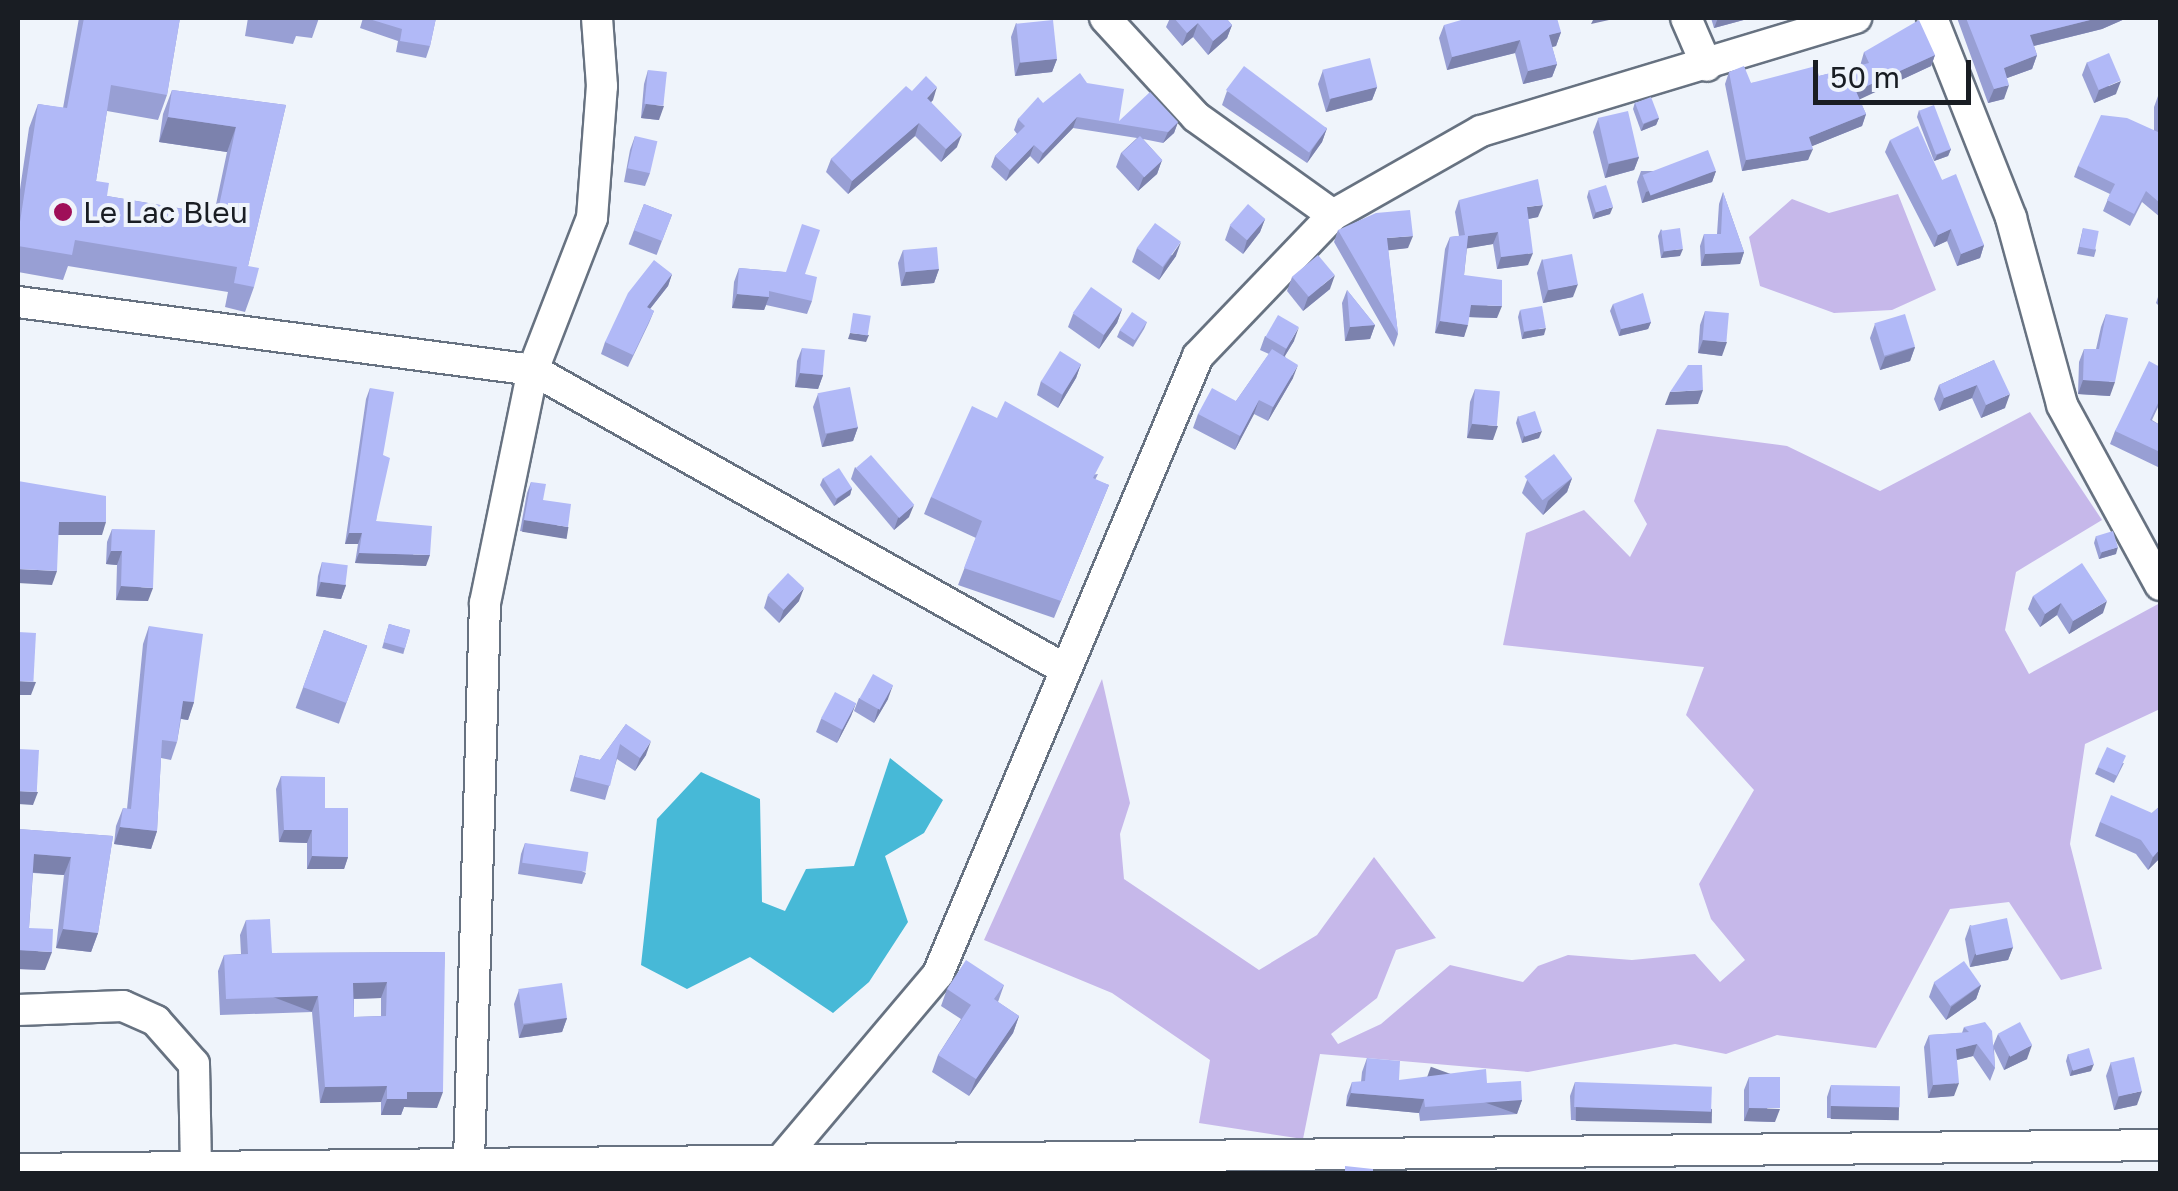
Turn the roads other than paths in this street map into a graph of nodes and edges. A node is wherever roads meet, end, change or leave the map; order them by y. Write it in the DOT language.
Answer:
graph roads {
  1 [pos="597,18"];
  2 [pos="1105,18"];
  3 [pos="1686,18"];
  4 [pos="1856,18"];
  5 [pos="1932,18"];
  6 [pos="1708,66"];
  7 [pos="1334,214"];
  8 [pos="18,302"];
  9 [pos="533,370"];
  10 [pos="2160,585"];
  11 [pos="1064,668"];
  12 [pos="18,1010"];
  13 [pos="2160,1145"];
  14 [pos="781,1160"];
  15 [pos="469,1161"];
  16 [pos="196,1166"];
  17 [pos="18,1169"];
  1 -- 9 [label="street"];
  2 -- 7 [label="street"];
  3 -- 6 [label="street"];
  4 -- 6 [label="street"];
  5 -- 10 [label="street"];
  6 -- 7 [label="street"];
  7 -- 11 [label="street"];
  8 -- 9 [label="street"];
  9 -- 11 [label="street"];
  9 -- 15 [label="street"];
  11 -- 14 [label="street"];
  12 -- 16 [label="street"];
  13 -- 14 [label="street"];
  14 -- 15 [label="street"];
  15 -- 16 [label="street"];
  16 -- 17 [label="street"];
}
